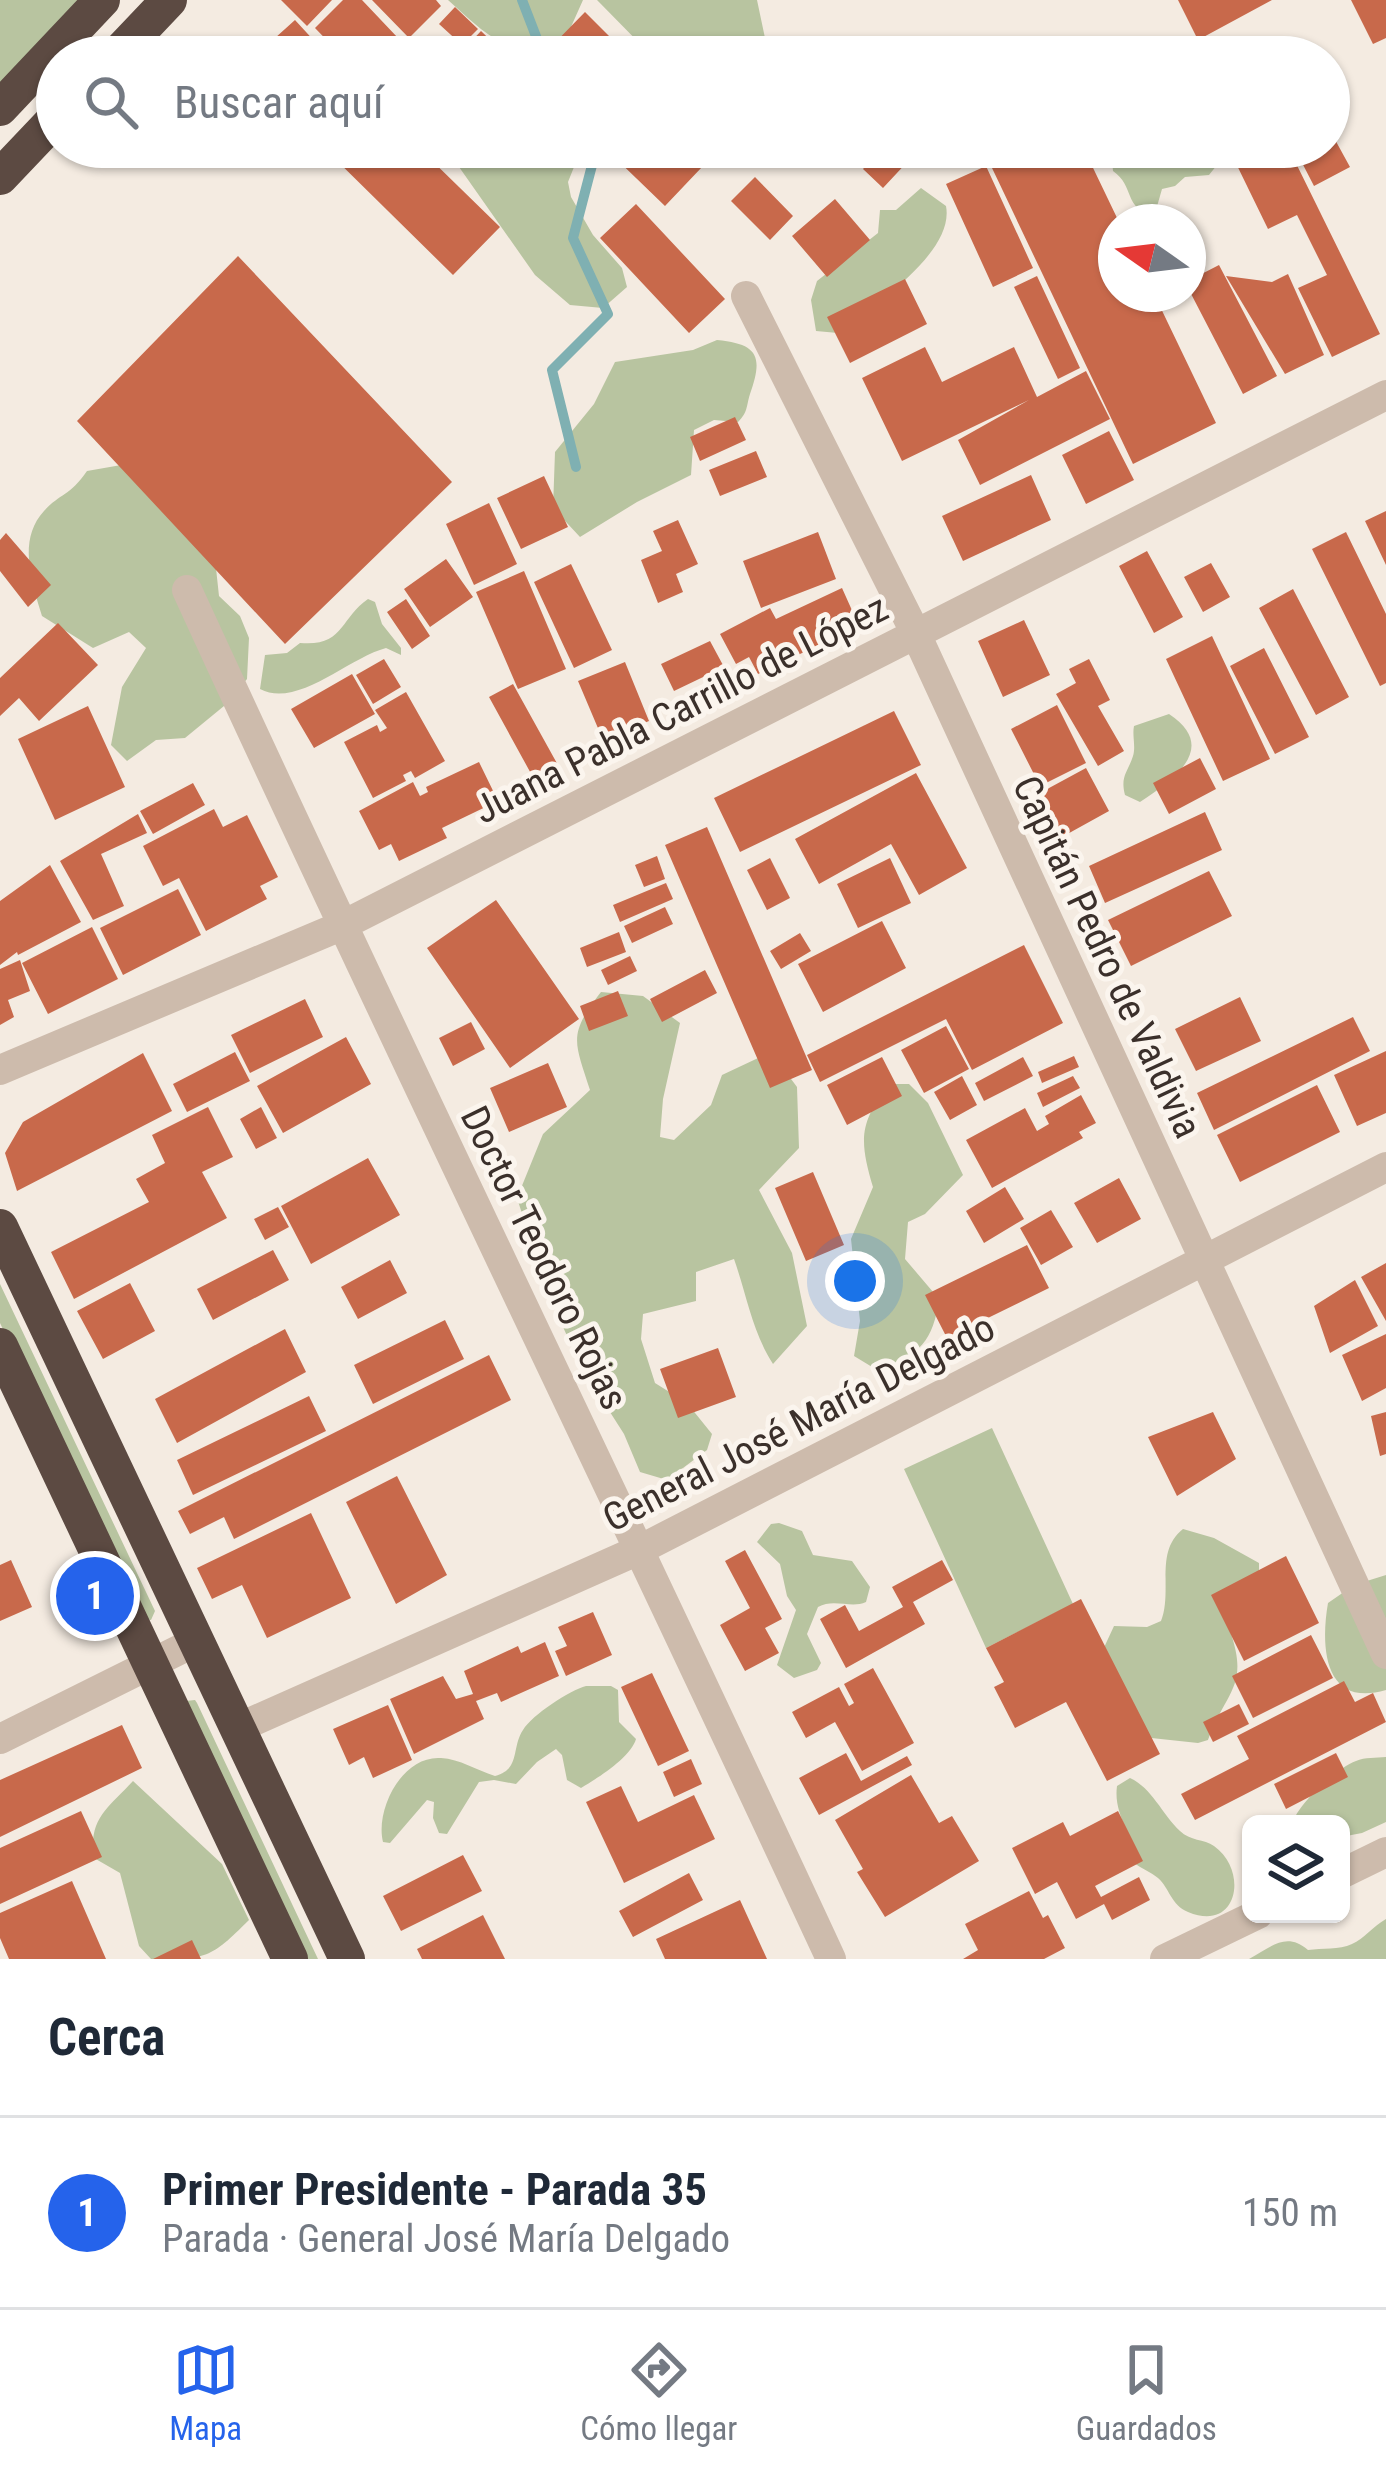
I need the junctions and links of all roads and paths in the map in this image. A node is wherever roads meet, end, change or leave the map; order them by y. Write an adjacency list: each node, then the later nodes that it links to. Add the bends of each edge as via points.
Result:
1 (102, 0): 5 (highway)
2 (134, 0): 6 (highway)
3 (154, 0): 7 (highway)
4 (169, 0): 8 (highway)
5 (68, 36)
6 (99, 36)
7 (120, 36)
8 (135, 36)
9 (36, 70): 11 (highway)
10 (36, 99): 13 (highway)
11 (0, 108)
12 (36, 123): 15 (highway)
13 (0, 134)
14 (36, 139): 16 (highway)
15 (0, 160)
16 (0, 177)
17 (746, 296): 20 (street, Capitán Pedro de Valdivia)
18 (1386, 395): 20 (street, Juana Pabla Carrillo de López)
19 (187, 590): 21 (street, Doctor Teodoro Rojas)
20 (916, 634): 21 (street, Juana Pabla Carrillo de López); 25 (street, Capitán Pedro de Valdivia)
21 (341, 926): 22 (street, Juana Pabla Carrillo de López); 27 (street, Doctor Teodoro Rojas)
22 (0, 1070)
23 (1386, 1167): 25 (street, General José María Delgado)
24 (0, 1227): 28 (highway)
25 (1204, 1260): 27 (street, General José María Delgado); 29 (street, Capitán Pedro de Valdivia)
26 (0, 1346): 30 (highway)
27 (641, 1549): 31 (street, General José María Delgado); 38 (street, Doctor Teodoro Rojas)
28 (195, 1642): 30 (street); 31 (highway)
29 (1386, 1654)
30 (150, 1666): 32 (street); 36 (highway)
31 (238, 1728): 37 (highway)
32 (0, 1739)
33 (1386, 1852): 34 (street)
34 (1350, 1870)
35 (1242, 1922): 39 (street)
36 (290, 1959)
37 (347, 1959)
38 (831, 1959)
39 (1165, 1959)

